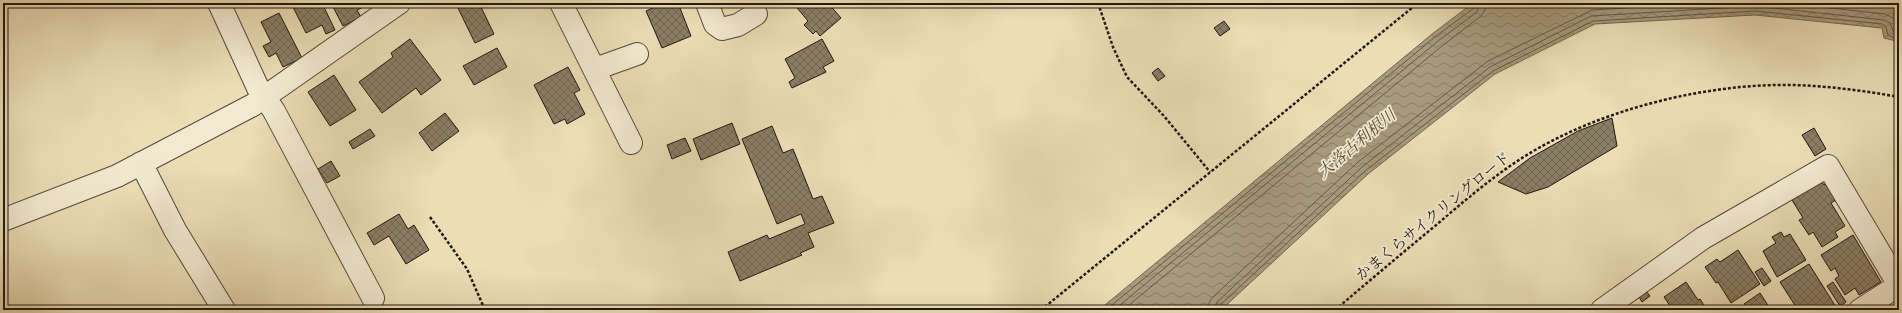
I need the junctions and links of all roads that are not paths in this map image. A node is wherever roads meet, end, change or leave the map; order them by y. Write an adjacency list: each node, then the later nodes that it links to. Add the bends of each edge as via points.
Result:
1 (220, 3): 8 (street, via 258,88)
2 (561, 3): 7 (street)
3 (707, 3): 5 (street, via 715,24 722,28 738,25)
4 (391, 5): 8 (street)
5 (756, 14)
6 (637, 54): 7 (street)
7 (595, 69): 9 (street)
8 (266, 98): 10 (street); 12 (street)
9 (631, 143)
10 (141, 164): 11 (street, via 117,176); 13 (street, via 175,230)
11 (3, 220)
12 (373, 298)
13 (224, 310)
14 (1602, 310): 15 (street, via 1703,238 1828,166 1899,285)
15 (1860, 310)

